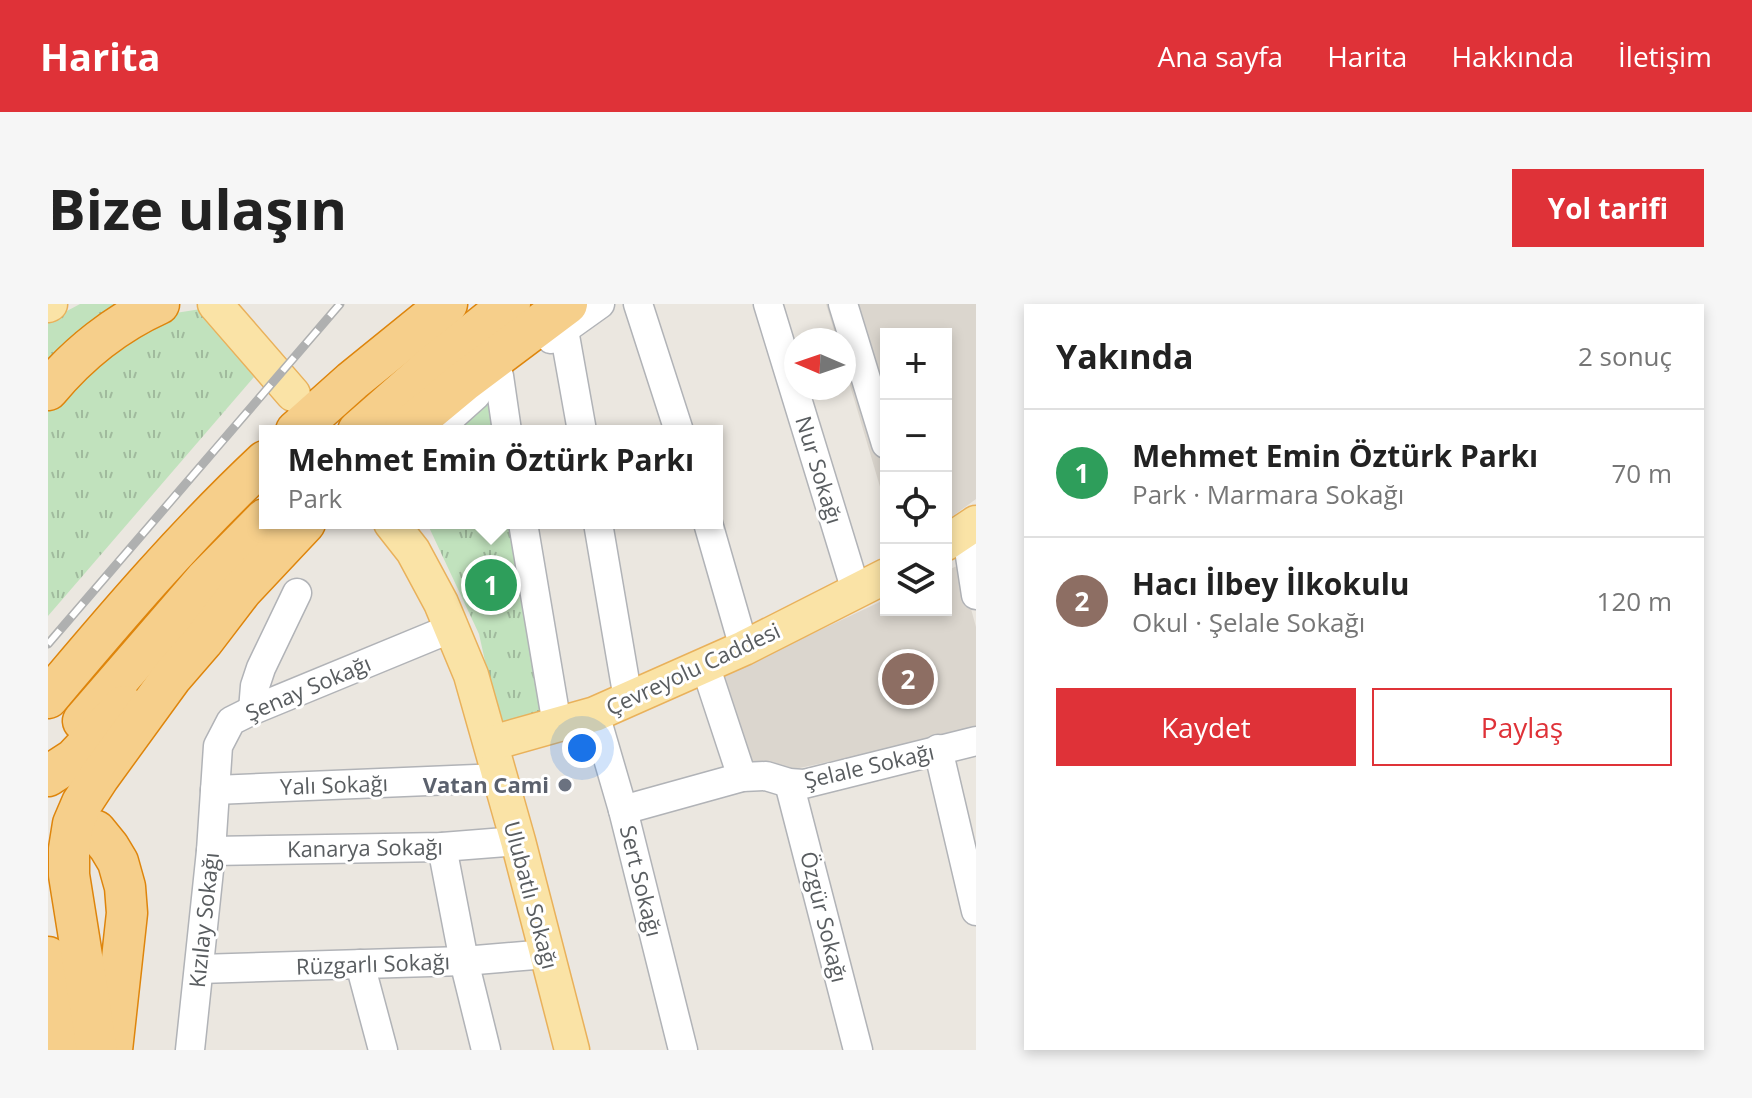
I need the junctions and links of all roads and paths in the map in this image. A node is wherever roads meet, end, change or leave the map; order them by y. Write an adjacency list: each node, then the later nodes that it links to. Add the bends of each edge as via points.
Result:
1 (159, 304): 11 (highway, via 103,338)
2 (215, 304): 12 (main road)
3 (447, 304): 12 (highway, via 352,381)
4 (510, 304): 14 (highway)
5 (600, 304): 9 (street)
6 (638, 304): 19 (street)
7 (768, 304): 29 (street, Nur Sokağı)
8 (843, 304): 13 (street)
9 (566, 317): 10 (street); 15 (highway, via 473,374); 18 (street)
10 (499, 376): 16 (street); 17 (street)
11 (48, 390)
12 (294, 412)
13 (880, 424)
14 (365, 425)
15 (411, 425)
16 (445, 425)
17 (506, 425)
18 (581, 425)
19 (677, 425)
20 (259, 467): 35 (highway, via 152,577)
21 (259, 525): 43 (highway, via 158,632)
22 (297, 529): 44 (highway, via 245,575 74,759)
23 (298, 529): 63 (highway, via 171,678 99,777 73,824 69,875)
24 (524, 529): 39 (street)
25 (599, 529): 36 (street)
26 (710, 529): 33 (street)
27 (963, 532): 31 (street)
28 (412, 537): 32 (main road, Ulubatlı Sokağı)
29 (871, 583): 33 (main road, Çevreyolu Caddesi)
30 (297, 593): 37 (street, via 261,668)
31 (976, 595)
32 (452, 628): 37 (street, Şenay Sokağı); 41 (main road, Ulubatlı Sokağı)
33 (744, 648): 34 (main road, Çevreyolu Caddesi)
34 (705, 665): 36 (main road, Çevreyolu Caddesi); 45 (street)
35 (48, 698)
36 (628, 699): 38 (main road, Çevreyolu Caddesi)
37 (253, 710): 48 (street, Şenay Sokağı, via 231,721 218,746)
38 (595, 714): 39 (main road, Çevreyolu Caddesi); 49 (street, Sert Sokağı)
39 (557, 725): 41 (main road, Çevreyolu Caddesi)
40 (976, 741): 42 (street, Şelale Sokağı)
41 (492, 743): 46 (main road, Ulubatlı Sokağı)
42 (938, 749): 47 (street, Şelale Sokağı, via 804,784); 55 (street)
43 (48, 765)
44 (48, 776)
45 (742, 777): 47 (street, Şelale Sokağı, via 766,776); 49 (street, Şelale Sokağı)
46 (500, 778): 48 (street, Yalı Sokağı); 51 (main road, Ulubatlı Sokağı)
47 (789, 783): 70 (street, Özgür Sokağı)
48 (215, 790): 53 (street, Kızılay Sokağı)
49 (623, 810): 69 (street, Sert Sokağı)
50 (96, 831): 64 (highway, via 118,862 127,913)
51 (518, 841): 52 (street, Kanarya Sokağı); 56 (main road, Ulubatlı Sokağı)
52 (442, 847): 53 (street, Kanarya Sokağı); 58 (street)
53 (211, 851): 60 (street, Kızılay Sokağı)
54 (48, 881): 62 (highway)
55 (974, 896)
56 (547, 954): 58 (street, Rüzgarlı Sokağı); 68 (main road, Ulubatlı Sokağı)
57 (48, 957): 61 (highway)
58 (464, 961): 59 (street, Rüzgarlı Sokağı); 67 (street)
59 (360, 964): 60 (street, Rüzgarlı Sokağı); 66 (street)
60 (199, 969): 65 (street, Kızılay Sokağı)
61 (59, 1050)
62 (76, 1050)
63 (97, 1050)
64 (112, 1050)
65 (190, 1050)
66 (383, 1050)
67 (486, 1050)
68 (572, 1050)
69 (683, 1050)
70 (858, 1050)

